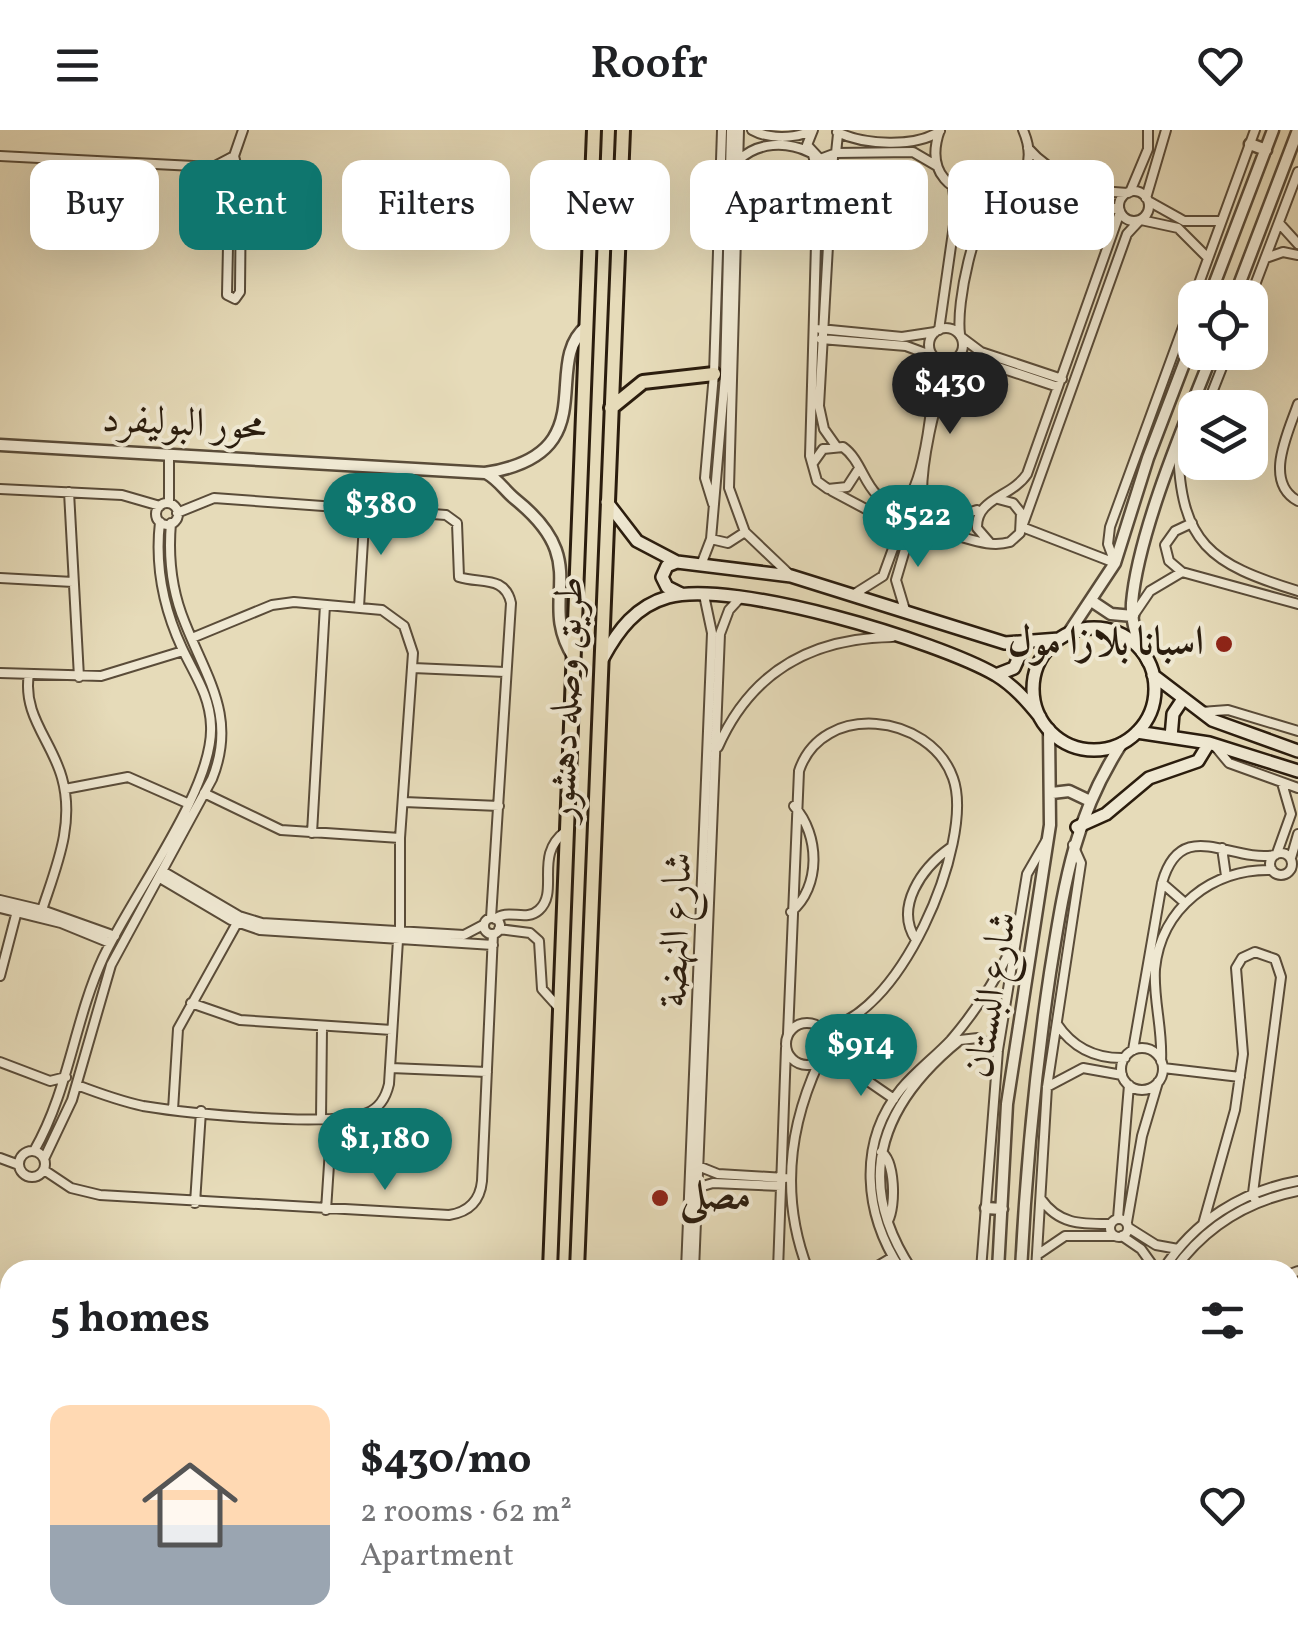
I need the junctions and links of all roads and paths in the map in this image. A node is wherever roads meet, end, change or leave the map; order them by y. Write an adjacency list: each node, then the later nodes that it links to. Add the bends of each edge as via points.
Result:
1 (243, 130): 24 (street)
2 (582, 130): 25 (main road)
3 (594, 130): 25 (main road, طريق وصله دهشور)
4 (623, 130): 70 (main road, طريق وصله دهشور)
5 (722, 130): 65 (street)
6 (731, 130): 28 (street)
7 (740, 130): 29 (street)
8 (752, 130): 9 (street, via 794,136)
9 (812, 130): 21 (street)
10 (940, 130): 17 (street, via 916,142); 32 (street)
11 (1024, 130): 19 (street)
12 (1148, 130): 35 (street, via 1148,149)
13 (1166, 130): 36 (street)
14 (1255, 130): 18 (street)
15 (1273, 130): 20 (street)
16 (1298, 130): 43 (street)
17 (836, 131): 22 (street)
18 (1250, 144): 20 (street); 41 (street)
19 (1028, 148): 30 (street); 35 (street, via 1056,172)
20 (1266, 150): 40 (street)
21 (812, 154): 22 (street); 29 (street, via 770,146); 59 (street, via 818,174)
22 (835, 155): 32 (street, via 913,152); 59 (street)
23 (0, 156): 31 (street)
24 (234, 156): 26 (street); 27 (street)
25 (594, 156): 56 (main road, طريق وصله دهشور)
26 (228, 160)
27 (235, 160)
28 (732, 160)
29 (739, 160)
30 (1027, 160)
31 (179, 163)
32 (940, 169): 34 (street)
33 (1298, 172): 42 (street)
34 (948, 180)
35 (1128, 192): 36 (street); 38 (street)
36 (1147, 199): 39 (street, via 1148,212); 41 (street, via 1184,222)
37 (1114, 207): 38 (street)
38 (1120, 211): 39 (street); 67 (street)
39 (1140, 220): 51 (street, via 1178,228); 68 (street, via 1127,234)
40 (1239, 220): 43 (street); 53 (street)
41 (1220, 222): 51 (street)
42 (1279, 223): 44 (street); 52 (street)
43 (1261, 229): 54 (street)
44 (1298, 244)
45 (228, 250): 46 (street, via 228,295 235,299)
46 (240, 250)
47 (732, 250): 58 (street)
48 (950, 250): 57 (street)
49 (974, 250): 60 (street)
50 (1298, 255): 52 (street)
51 (1206, 256): 64 (street)
52 (1266, 258): 55 (street)
53 (1216, 280)
54 (1241, 280)
55 (1257, 280)
56 (587, 326): 79 (street, محور البوليفرد, via 572,346 568,401 554,434 531,460); 126 (main road, طريق وصله دهشور)
57 (936, 331): 59 (street); 60 (street); 61 (street, via 929,344)
58 (730, 332): 88 (street); 99 (street, via 728,472)
59 (817, 334): 61 (street, via 906,346); 73 (street, via 820,418); 77 (street, via 808,424)
60 (960, 335): 62 (street, via 962,351); 67 (street, via 980,352)
61 (934, 357): 62 (street); 89 (street, via 920,461 913,493)
62 (955, 360): 67 (street); 92 (street, via 939,395)
63 (1181, 370): 66 (street)
64 (1163, 373): 66 (street); 104 (street, via 1110,527)
65 (714, 374): 70 (main road, via 643,382); 88 (street, via 705,478)
66 (1178, 379): 104 (street)
67 (1059, 383): 68 (street); 84 (street, via 1027,474)
68 (1069, 387): 97 (street)
69 (1298, 404): 76 (street)
70 (611, 408): 86 (main road, طريق وصله دهشور)
71 (1178, 442): 120 (street, via 1145,546)
72 (0, 445): 75 (street, محور البوليفرد)
73 (836, 446): 77 (street, via 818,454); 78 (street, via 850,451)
74 (1295, 449): 76 (street)
75 (169, 454): 79 (street, محور البوليفرد); 87 (street)
76 (1283, 454): 85 (street, via 1280,483)
77 (813, 467): 82 (street)
78 (858, 470): 82 (street, via 848,487); 89 (street, via 878,496)
79 (485, 473): 126 (street, via 538,516 552,537 561,568 562,631)
80 (1181, 480): 95 (street)
81 (0, 488): 83 (street)
82 (828, 489): 98 (street)
83 (69, 492): 87 (street); 109 (street)
84 (994, 500): 91 (street); 97 (street, via 1018,508)
85 (1298, 501)
86 (608, 502): 103 (main road, via 638,541); 127 (main road, طريق وصله دهشور)
87 (164, 504): 93 (street); 94 (street, via 156,514)
88 (713, 504): 101 (street)
89 (903, 505): 92 (street); 98 (street, via 895,513)
90 (365, 507): 93 (street, via 214,498); 118 (street); 130 (street, via 454,520 459,577 497,582 510,597)
91 (981, 508): 92 (street, via 948,519); 102 (street, via 977,528)
92 (923, 510): 100 (street, via 925,526)
93 (177, 513): 96 (street)
94 (160, 522): 96 (street); 125 (street, via 160,574)
95 (1192, 522): 106 (street, via 1165,544 1169,561); 110 (street, via 1237,572)
96 (171, 524): 123 (street, via 172,571)
97 (1022, 526): 102 (street, via 1010,542); 104 (street)
98 (896, 528): 100 (street); 111 (street, via 883,576)
99 (745, 532): 101 (street, via 728,543); 107 (street)
100 (914, 535): 102 (street, via 935,530); 119 (street, via 896,580)
101 (711, 539): 105 (street)
102 (990, 543)
103 (677, 562): 105 (main road); 112 (main road, via 662,577)
104 (1115, 563): 115 (street)
105 (701, 564): 107 (main road)
106 (1182, 572): 116 (street); 120 (street, via 1150,591)
107 (792, 576): 111 (main road)
108 (0, 578): 109 (street)
109 (73, 582): 135 (street)
110 (1298, 591)
111 (856, 593): 119 (main road)
112 (681, 594): 113 (main road); 127 (main road, via 638,612)
113 (704, 595): 114 (main road); 153 (street, شارع النهضة, via 712,634)
114 (740, 598): 122 (main road); 146 (street, شارع النهضة, via 720,634)
115 (1093, 602): 120 (street, via 1111,614); 121 (street)
116 (1298, 604)
117 (325, 605): 118 (street); 123 (street, via 272,605); 161 (street)
118 (359, 607): 129 (street, via 382,610 404,626)
119 (904, 610): 124 (main road)
120 (1133, 616): 128 (street)
121 (1063, 636): 124 (main road); 128 (main road, via 1090,628 1114,631); 138 (main road, via 1034,674)
122 (895, 637): 133 (main road); 146 (street, via 836,643 784,663 745,699)
123 (192, 638): 151 (street, via 223,722)
124 (1017, 645): 133 (main road, via 1014,668)
125 (184, 652): 135 (street, via 116,674); 156 (street, via 204,689 211,733 205,767)
126 (574, 659): 160 (main road, طريق وصله دهشور)
127 (601, 662): 254 (main road, طريق وصله دهشور)
128 (1148, 662): 134 (main road)
129 (413, 668): 130 (street); 155 (street)
130 (505, 672): 157 (street)
131 (0, 673): 132 (street)
132 (28, 674): 135 (street); 150 (street, via 30,709)
133 (996, 675): 138 (main road)
134 (1153, 675): 136 (main road); 141 (main road, via 1153,704)
135 (79, 677)
136 (1183, 700): 137 (main road); 142 (main road, via 1172,714)
137 (1200, 712): 140 (street, via 1228,710); 145 (main road)
138 (1040, 717): 139 (main road)
139 (1049, 729): 143 (main road, via 1083,748); 152 (street, شارع البستان)
140 (1298, 731)
141 (1137, 732): 142 (main road); 143 (main road)
142 (1172, 736): 144 (main road)
143 (1122, 742): 154 (street, شارع البستان)
144 (1211, 744): 147 (main road); 148 (street, via 1229,763); 159 (main road, via 1198,761 1150,778 1106,814)
145 (1298, 751)
146 (716, 752): 153 (street, شارع النهضة)
147 (1298, 772)
148 (1282, 782): 149 (street); 168 (street, via 1291,814)
149 (1298, 788)
150 (65, 789): 156 (street, via 128,777); 178 (street, via 65,834)
151 (204, 793): 161 (street, via 275,829); 172 (street)
152 (1052, 794): 154 (street, via 1069,791); 164 (street, شارع البستان)
153 (709, 801): 236 (street, شارع النهضة); 240 (street, شارع النهضة)
154 (1090, 801): 159 (street, شارع البستان)
155 (404, 802): 157 (street); 163 (street)
156 (187, 803): 187 (street)
157 (500, 806): 182 (street)
158 (794, 806): 166 (street, via 802,763 816,741 847,724 883,725 925,744 949,768 958,808); 180 (street); 180 (street, via 809,828 813,856 806,895)
159 (1078, 827): 165 (street, شارع البستان)
160 (566, 832): 181 (street, via 549,851 544,904); 195 (main road, طريق وصله دهشور)
161 (312, 833): 163 (street)
162 (1298, 834): 169 (street)
163 (400, 838): 186 (street)
164 (1048, 838): 190 (street, via 1026,874); 218 (street, شارع البستان)
165 (1072, 845): 198 (street, via 1081,863); 221 (street, شارع البستان)
166 (950, 848): 189 (street); 189 (street, via 928,866 911,896 908,920)
167 (1222, 848): 168 (street, via 1248,856); 173 (street); 175 (street, via 1187,848 1168,866)
168 (1276, 854): 169 (street); 170 (street)
169 (1293, 862): 171 (street)
170 (1272, 870): 171 (street); 173 (street)
171 (1285, 874): 174 (street)
172 (162, 875): 183 (street); 186 (street, via 262,924); 188 (street)
173 (1226, 876): 176 (street)
174 (1298, 880)
175 (1162, 884): 176 (street); 206 (street)
176 (1185, 903): 210 (street, via 1157,957)
177 (0, 904): 178 (street); 179 (street)
178 (42, 910): 187 (street)
179 (17, 911): 187 (street); 192 (street)
180 (791, 912): 194 (street)
181 (524, 916): 182 (street, via 503,913); 185 (street)
182 (490, 920): 184 (street); 184 (street, via 486,932); 186 (street, via 464,934)
183 (237, 923): 186 (street, via 272,932); 193 (street)
184 (496, 932): 185 (street); 191 (street)
185 (523, 932): 195 (street, via 542,946 542,989)
186 (399, 936): 191 (street); 201 (street)
187 (112, 939): 188 (street); 214 (street)
188 (124, 940): 220 (street, via 100,996)
189 (916, 940): 197 (street, via 886,987)
190 (1015, 940): 205 (street); 224 (street, via 962,1026)
191 (493, 946): 213 (street)
192 (0, 976)
193 (191, 1003): 200 (street, via 230,1018); 226 (street, via 176,1039)
194 (788, 1005): 196 (street); 202 (street)
195 (560, 1009): 253 (main road, طريق وصله دهشور)
196 (804, 1022): 199 (street); 202 (street)
197 (850, 1022): 199 (street); 203 (street)
198 (1057, 1024): 207 (street, via 1080,1048); 223 (street)
199 (821, 1027): 203 (street)
200 (322, 1028): 201 (street); 228 (street)
201 (392, 1030): 211 (street)
202 (788, 1034): 204 (street)
203 (829, 1045): 208 (street); 212 (street)
204 (786, 1048): 208 (street, via 796,1062); 239 (street)
205 (998, 1050): 231 (street, via 978,1038 956,1043 903,1099); 245 (street)
206 (1133, 1050): 207 (street); 210 (street, via 1149,1050)
207 (1125, 1058): 215 (street)
208 (820, 1061): 212 (street); 239 (street)
209 (0, 1062): 217 (street)
210 (1162, 1064): 216 (street); 219 (street)
211 (392, 1068): 213 (street); 228 (street, via 378,1106 363,1115)
212 (849, 1068): 224 (street)
213 (487, 1072): 247 (street, via 481,1192 469,1209 449,1215)
214 (68, 1075): 217 (street); 225 (street)
215 (1122, 1075): 222 (street); 223 (street, via 1083,1068)
216 (1240, 1076): 242 (street, via 1244,1040 1236,968 1248,954 1262,952 1274,959 1281,977); 248 (street)
217 (50, 1081): 225 (street)
218 (1010, 1081): 221 (street); 246 (street, شارع البستان)
219 (1158, 1082): 222 (street, via 1146,1089); 249 (street)
220 (76, 1085): 226 (street); 234 (street)
221 (1034, 1085): 229 (street, شارع البستان)
222 (1129, 1085): 249 (street)
223 (1047, 1087): 230 (street)
224 (894, 1099): 231 (street)
225 (60, 1100): 232 (street)
226 (173, 1110): 227 (street)
227 (201, 1112): 228 (street); 244 (street)
228 (326, 1119): 247 (street)
229 (1028, 1131): 230 (street); 264 (street, شارع البستان)
230 (1043, 1132): 243 (street)
231 (877, 1150): 251 (street); 251 (street, via 873,1207)
232 (34, 1151): 234 (street); 235 (street)
233 (0, 1158): 235 (street)
234 (44, 1159): 237 (street)
235 (19, 1165): 237 (street, via 28,1176)
236 (698, 1166): 239 (street); 240 (street, شارع النهضة)
237 (44, 1170): 244 (street, via 85,1193)
238 (1298, 1181): 242 (street)
239 (785, 1182): 240 (street); 257 (street); 258 (street)
240 (694, 1188): 255 (street, شارع النهضة); 256 (street, شارع النهضة)
241 (1298, 1191): 242 (street)
242 (1255, 1198): 248 (street); 268 (street)
243 (1041, 1199): 249 (street, via 1072,1223); 252 (street)
244 (194, 1203): 247 (street)
245 (986, 1208): 246 (street); 262 (street)
246 (1002, 1209): 263 (street, شارع البستان)
247 (326, 1210)
248 (1202, 1224): 250 (street)
249 (1120, 1227): 250 (street); 252 (street, via 1064,1236); 266 (street)
250 (1178, 1249): 267 (street)
251 (896, 1254): 259 (street); 260 (street); 261 (street)
252 (1037, 1257): 265 (street)
253 (550, 1260)
254 (578, 1260)
255 (687, 1260)
256 (694, 1260)
257 (779, 1260)
258 (805, 1260)
259 (887, 1260)
260 (898, 1260)
261 (902, 1260)
262 (982, 1260)
263 (999, 1260)
264 (1022, 1260)
265 (1037, 1260)
266 (1150, 1260)
267 (1168, 1260)
268 (1184, 1260)

